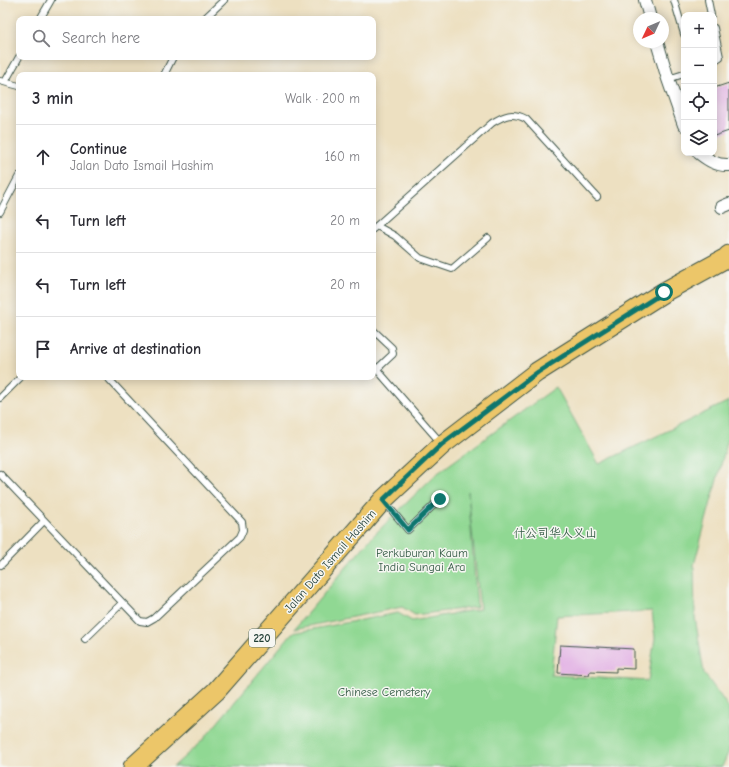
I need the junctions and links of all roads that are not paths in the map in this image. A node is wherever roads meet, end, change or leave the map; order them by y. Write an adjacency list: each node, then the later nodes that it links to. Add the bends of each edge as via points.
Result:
1 (51, 0): 8 (lane)
2 (224, 0): 9 (lane)
3 (645, 0): 6 (street)
4 (674, 0): 10 (lane)
5 (708, 0): 7 (lane)
6 (648, 12)
7 (710, 12)
8 (42, 16)
9 (207, 16)
10 (681, 24)
11 (717, 42): 13 (lane, via 720,57)
12 (659, 48): 18 (street)
13 (717, 59)
14 (17, 60): 19 (lane)
15 (172, 60): 16 (lane)
16 (166, 72)
17 (681, 75): 18 (lane)
18 (668, 79): 21 (street)
19 (2, 82): 20 (lane)
20 (16, 85)
21 (682, 120)
22 (703, 156): 23 (street, via 722,166)
23 (729, 165)
24 (16, 182): 26 (lane)
25 (597, 197): 27 (lane, via 526,119 517,114 502,116)
26 (0, 212)
27 (376, 227)
28 (376, 228): 29 (lane, via 395,236 420,258 452,269)
29 (488, 238)
30 (728, 257): 37 (main road, Jalan Dato Ismail Hashim / 220, via 664,292 550,364)
31 (376, 333): 32 (lane, via 392,348 392,354)
32 (376, 366)
33 (376, 368): 37 (lane)
34 (18, 380): 36 (lane)
35 (110, 380): 43 (lane, via 242,522 243,530 240,537 154,618 140,622)
36 (0, 398)
37 (442, 444): 40 (main road, Jalan Dato Ismail Hashim / 220)
38 (0, 474): 41 (lane)
39 (440, 499): 40 (lane, via 408,530)
40 (383, 500): 45 (main road, Jalan Dato Ismail Hashim / 220, via 216,691)
41 (44, 522): 42 (lane); 43 (lane)
42 (1, 565)
43 (122, 604): 44 (lane)
44 (85, 639)
45 (133, 767)

